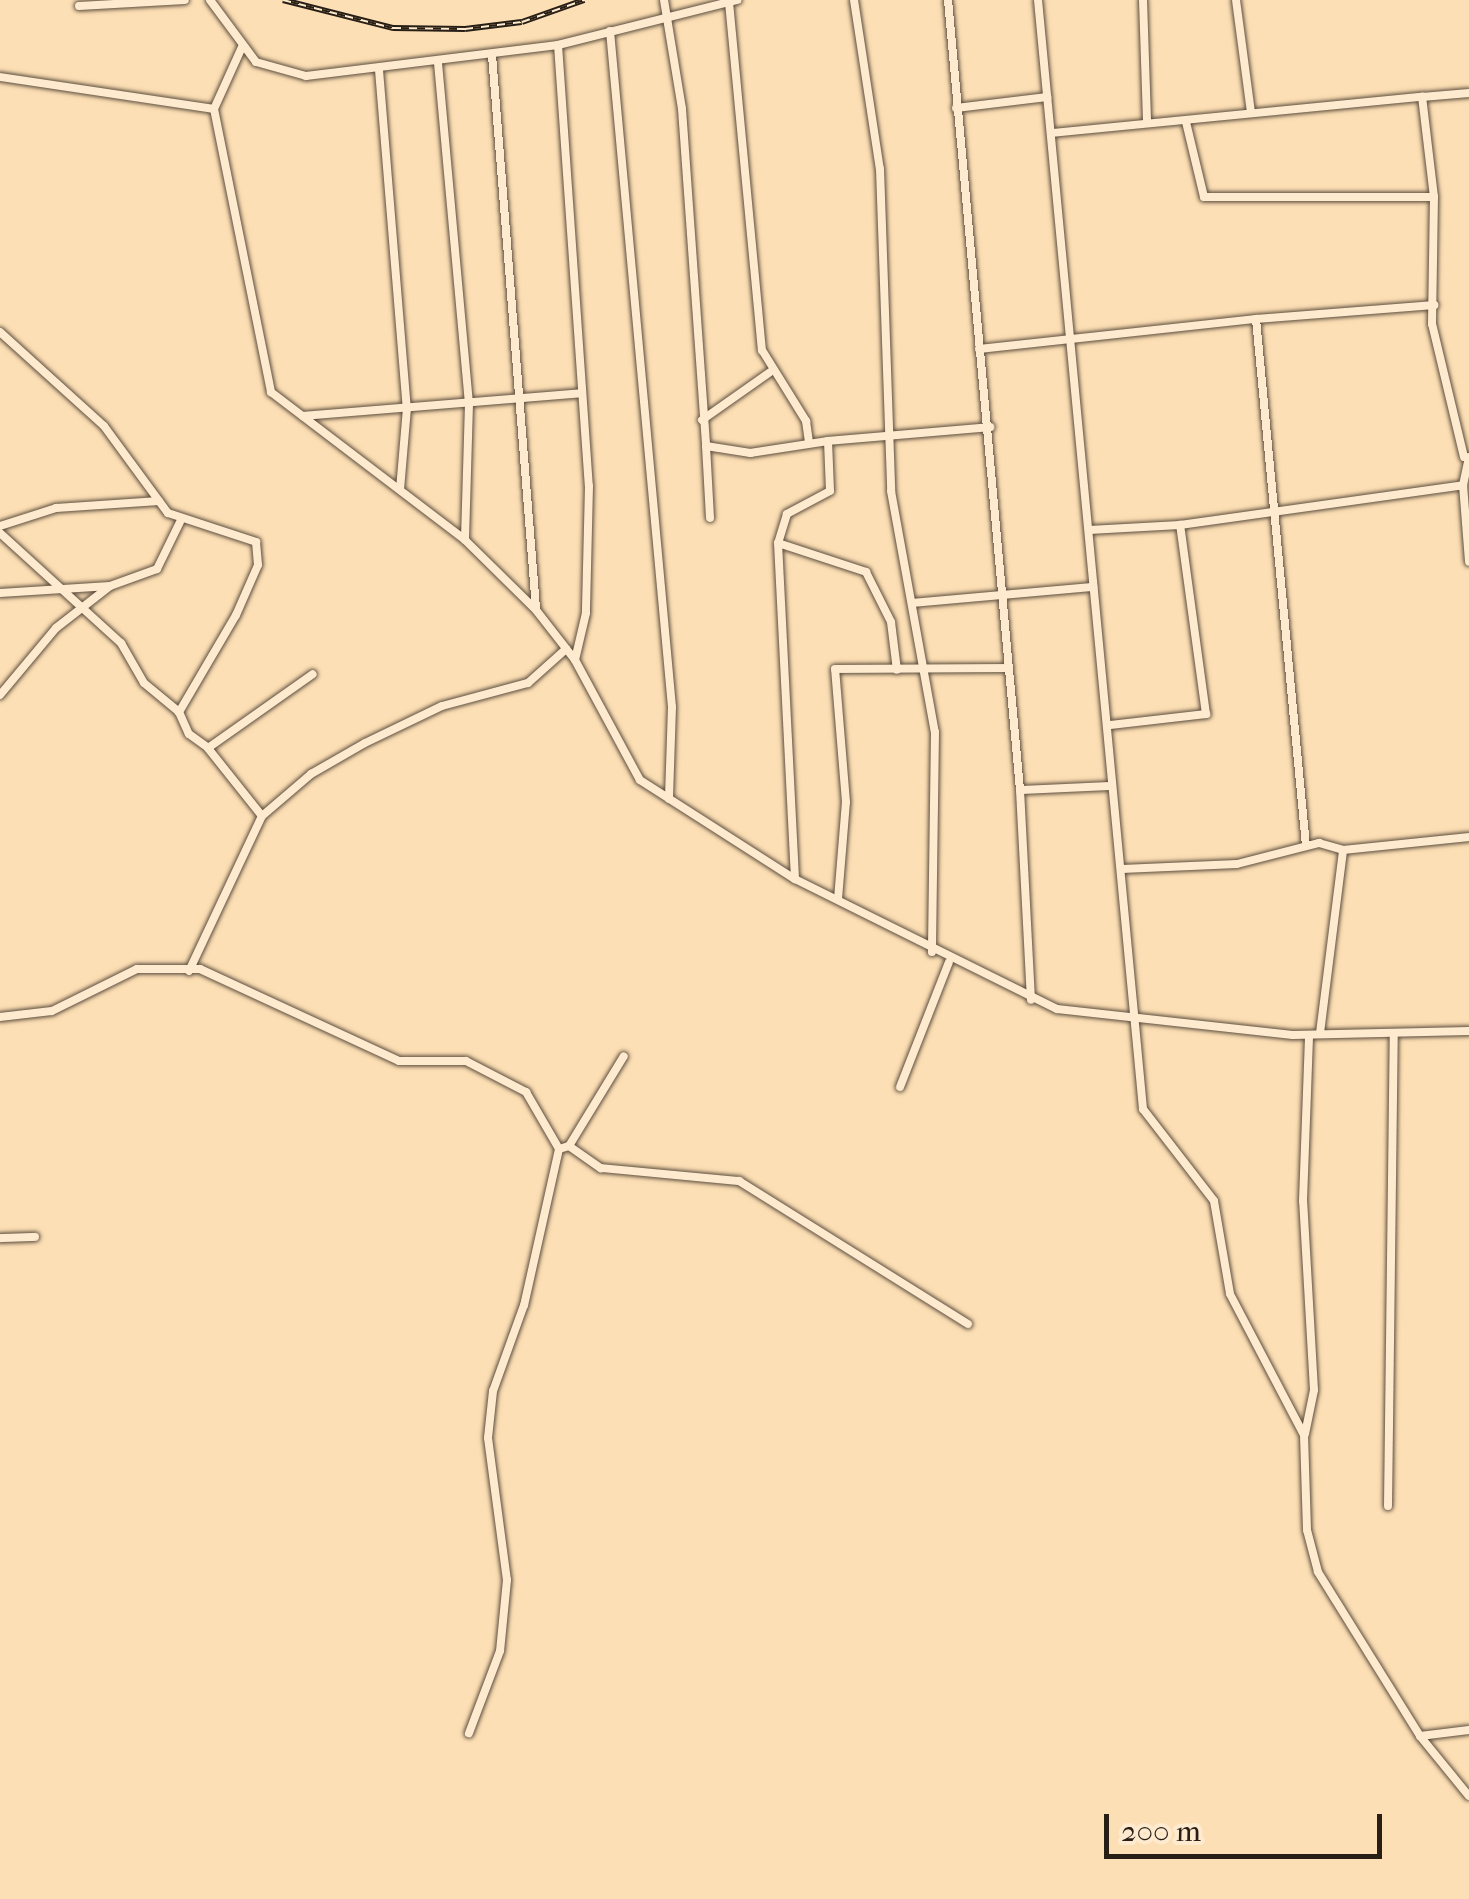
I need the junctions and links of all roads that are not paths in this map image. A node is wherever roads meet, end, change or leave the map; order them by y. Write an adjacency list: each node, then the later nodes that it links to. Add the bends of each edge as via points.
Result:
1 (185, 0): 10 (street)
2 (210, 0): 14 (street)
3 (664, 0): 11 (street)
4 (854, 0): 42 (street, via 880,169)
5 (948, 0): 22 (street)
6 (1038, 0): 21 (street)
7 (1142, 0): 26 (street)
8 (1236, 0): 24 (street)
9 (733, 1): 11 (street); 34 (street, via 758,322)
10 (79, 6)
11 (671, 17): 12 (street); 40 (street)
12 (610, 31): 13 (street); 79 (street, via 672,706)
13 (558, 45): 15 (street); 35 (street)
14 (242, 47): 17 (street, via 272,71); 23 (street)
15 (492, 55): 16 (street); 36 (street)
16 (438, 63): 17 (street); 37 (street)
17 (379, 70): 38 (street)
18 (0, 77): 23 (street)
19 (1469, 93): 20 (street)
20 (1422, 97): 24 (street); 28 (street)
21 (1047, 98): 22 (street); 27 (street)
22 (956, 108): 33 (street)
23 (214, 109): 39 (street, via 262,372 272,392)
24 (1251, 112): 25 (street)
25 (1186, 122): 26 (street); 28 (street, via 1204,197)
26 (1147, 123): 27 (street)
27 (1052, 133): 32 (street)
28 (1434, 197): 29 (street)
29 (1434, 305): 30 (street); 46 (street, via 1436,343)
30 (1256, 319): 32 (street); 50 (street)
31 (0, 332): 49 (street, via 104,426)
32 (1070, 334): 33 (street); 55 (street)
33 (980, 349): 41 (street)
34 (770, 372): 40 (street); 44 (street, via 802,412)
35 (580, 393): 36 (street); 68 (street, via 589,565)
36 (522, 396): 37 (street); 66 (street)
37 (468, 404): 38 (street); 56 (street)
38 (407, 408): 39 (street); 48 (street)
39 (302, 416): 48 (street)
40 (702, 420): 45 (street)
41 (990, 427): 42 (street); 63 (street)
42 (890, 437): 43 (street); 64 (street, via 891,492)
43 (828, 441): 44 (street); 57 (street, via 830,492 787,514)
44 (809, 442): 45 (street, via 750,453)
45 (706, 446): 51 (street)
46 (1467, 457): 47 (street)
47 (1463, 486): 50 (street); 58 (street)
48 (400, 489): 56 (street)
49 (159, 501): 52 (street); 54 (street, via 56,508)
50 (1274, 512): 53 (street); 82 (street)
51 (710, 518)
52 (180, 522): 59 (street, via 162,566); 74 (street, via 248,536 259,550 236,615)
53 (1180, 526): 55 (street); 75 (street, via 1206,714)
54 (0, 530): 60 (street)
55 (1089, 530): 61 (street)
56 (465, 540): 66 (street)
57 (778, 543): 71 (street, via 866,572 891,622); 85 (street)
58 (1469, 562)
59 (110, 586): 60 (street); 65 (street)
60 (62, 587): 62 (street); 65 (street)
61 (1093, 587): 63 (street); 75 (street)
62 (0, 592)
63 (1003, 595): 64 (street); 69 (street)
64 (913, 603): 70 (street)
65 (82, 606): 73 (street); 74 (street, via 121,643 159,699)
66 (536, 610): 67 (street)
67 (566, 648): 68 (street); 80 (street, via 528,683 442,706 365,743 311,774)
68 (575, 660): 79 (street, via 629,767)
69 (1007, 668): 70 (street); 78 (street)
70 (928, 669): 71 (street); 87 (street, via 938,788)
71 (897, 670): 86 (street, via 835,669 846,802)
72 (313, 674): 76 (street)
73 (0, 695)
74 (179, 712): 76 (street)
75 (1110, 725): 77 (street)
76 (208, 748): 80 (street)
77 (1111, 786): 78 (street); 84 (street)
78 (1020, 790): 90 (street)
79 (669, 799): 85 (street)
80 (262, 816): 89 (street)
81 (1469, 838): 83 (street)
82 (1306, 846): 83 (street); 84 (street, via 1238,864)
83 (1343, 850): 94 (street)
84 (1122, 869): 91 (street)
85 (795, 879): 86 (street)
86 (838, 898): 87 (street)
87 (932, 952): 88 (street)
88 (949, 962): 90 (street); 97 (street)
89 (189, 971): 92 (street, via 138,969 52,1011); 99 (street, via 218,977 399,1061 466,1061 501,1074 526,1092)
90 (1031, 1000): 91 (street)
91 (1134, 1016): 94 (street); 103 (street, via 1143,1109 1214,1202 1230,1294)
92 (0, 1017)
93 (1469, 1031): 95 (street)
94 (1314, 1034): 95 (street); 103 (street, via 1304,1201 1314,1390)
95 (1394, 1036): 104 (street)
96 (624, 1056): 98 (street)
97 (900, 1087)
98 (569, 1146): 99 (street); 102 (street, via 601,1168 740,1181)
99 (559, 1149): 106 (street, via 524,1305 494,1391 488,1438 507,1580 500,1651)
100 (36, 1237): 101 (street)
101 (0, 1238)
102 (968, 1324)
103 (1304, 1434): 107 (street, via 1307,1530 1318,1572)
104 (1388, 1506)
105 (1469, 1730): 107 (street)
106 (469, 1733)
107 (1420, 1736): 108 (street)
108 (1469, 1796)

